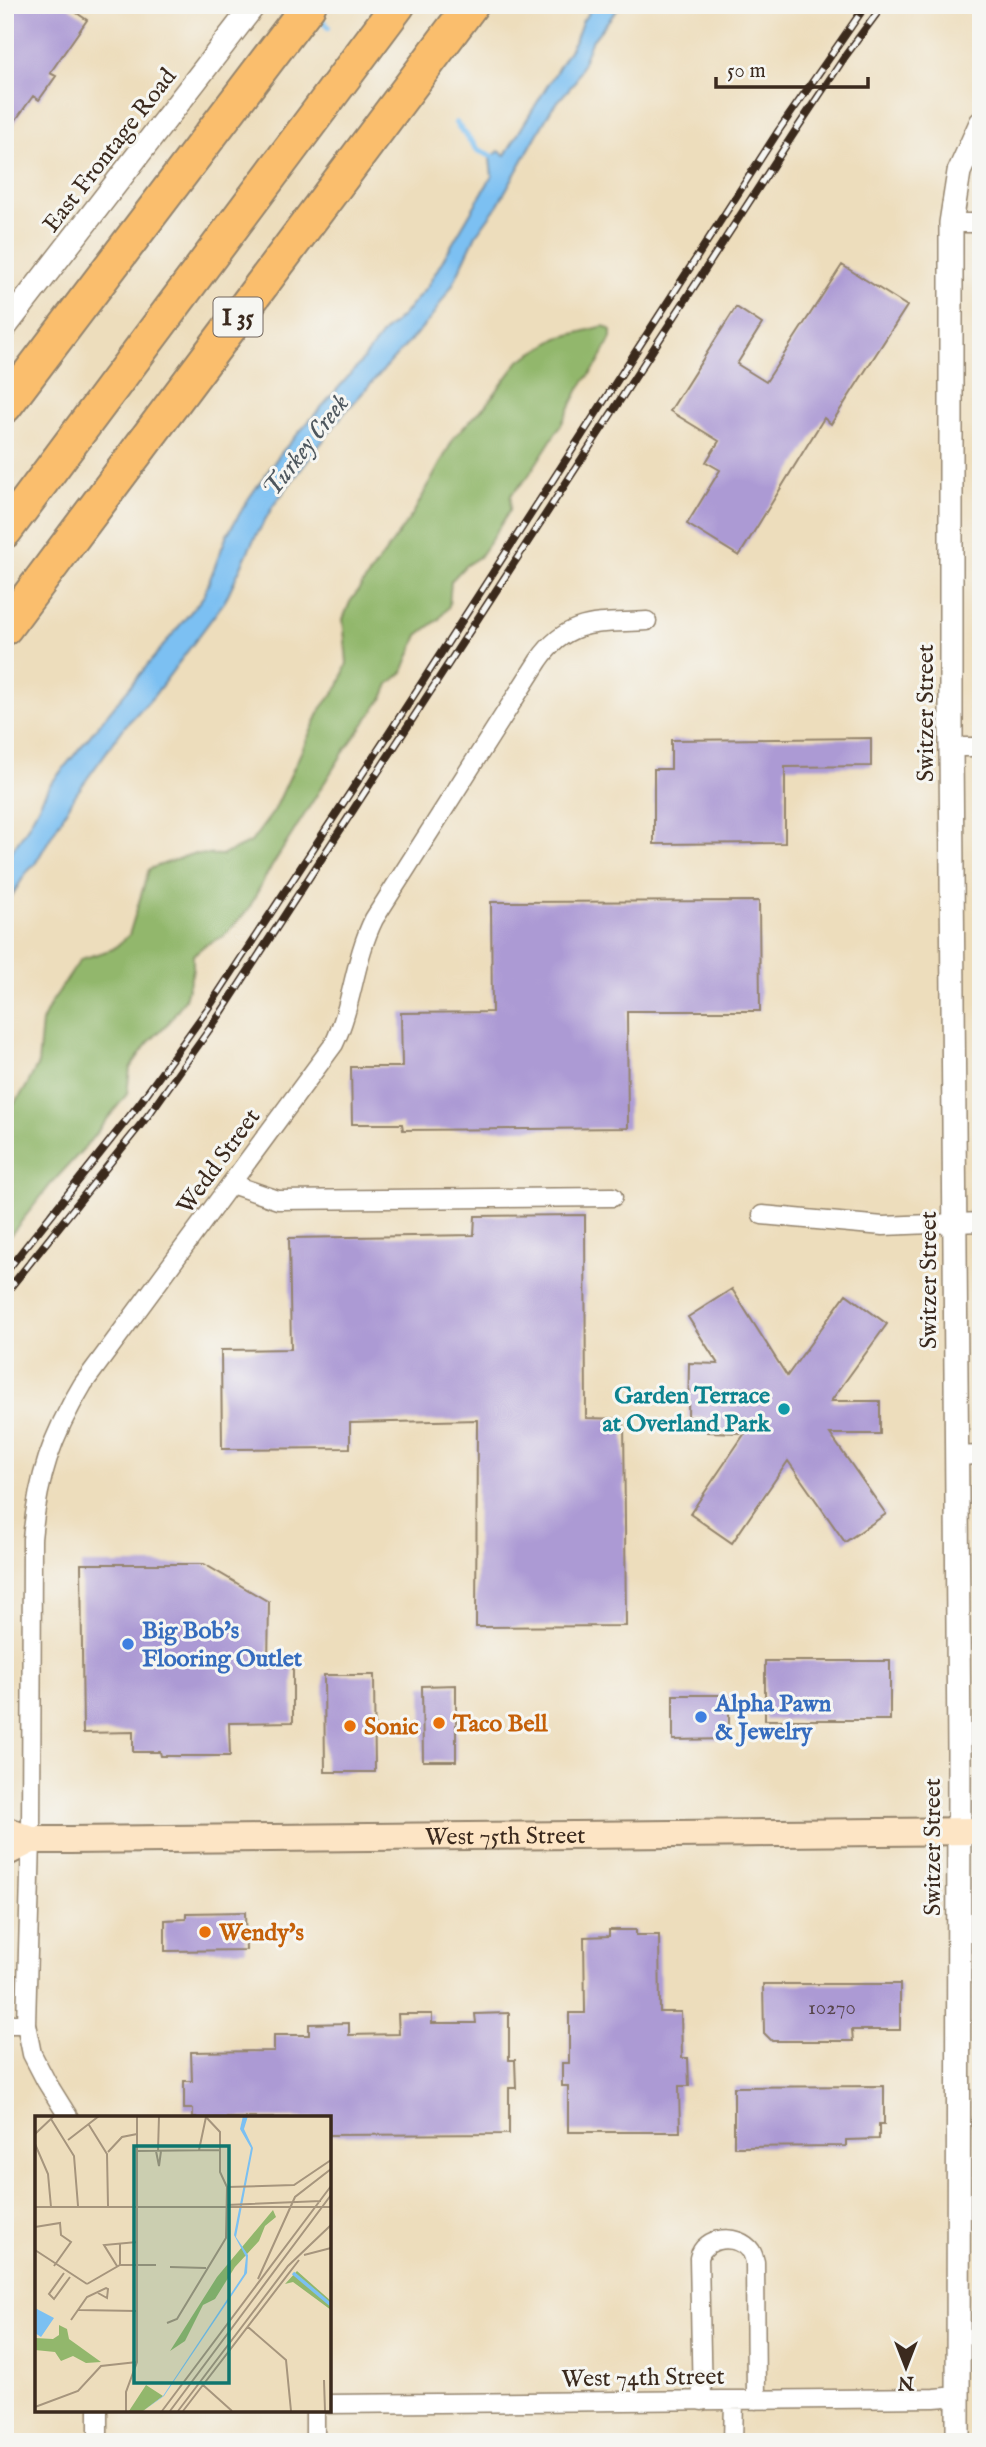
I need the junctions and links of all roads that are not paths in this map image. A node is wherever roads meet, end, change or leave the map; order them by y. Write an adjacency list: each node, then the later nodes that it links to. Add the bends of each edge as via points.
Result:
1 (254, 5): 8 (street, East Frontage Road)
2 (309, 5): 9 (highway)
3 (398, 5): 10 (highway, I 35)
4 (471, 5): 12 (highway, I 35)
5 (981, 123): 6 (street, Switzer Street, via 959,173)
6 (951, 223): 7 (street); 13 (street, Switzer Street)
7 (981, 223)
8 (5, 327)
9 (5, 406)
10 (5, 531)
11 (647, 621): 15 (street, Wedd Street, via 577,626 551,643 374,919 363,941 345,1021 334,1044)
12 (5, 628)
13 (951, 747): 14 (street); 19 (street, Switzer Street)
14 (981, 747)
15 (231, 1184): 16 (street, via 278,1200); 24 (street, Wedd Street, via 83,1384 62,1419 47,1458 32,1539)
16 (613, 1197)
17 (762, 1215): 19 (street, via 883,1226)
18 (981, 1222): 19 (street)
19 (954, 1223): 20 (street, Switzer Street)
20 (955, 1455): 21 (street); 23 (street, Switzer Street)
21 (981, 1455)
22 (5, 1830): 24 (main road, West 75th Street)
23 (970, 1831): 24 (main road, West 75th Street); 29 (street, Switzer Street)
24 (31, 1840): 25 (main road, West 75th Street); 27 (street, Wedd Street)
25 (5, 1853)
26 (5, 2024): 27 (street)
27 (26, 2024): 28 (street, Wedd Street, via 32,2054)
28 (68, 2116)
29 (957, 2396): 32 (street, West 74th Street); 39 (street, Switzer Street)
30 (702, 2400): 31 (street, West 74th Street); 32 (street, via 699,2258 707,2244 727,2239 750,2250 755,2262); 33 (street, West 74th Street)
31 (734, 2400): 32 (street, West 74th Street); 38 (street)
32 (755, 2400)
33 (331, 2404)
34 (98, 2412): 36 (street)
35 (315, 2412): 37 (street)
36 (98, 2442)
37 (315, 2442)
38 (733, 2442)
39 (958, 2442)

